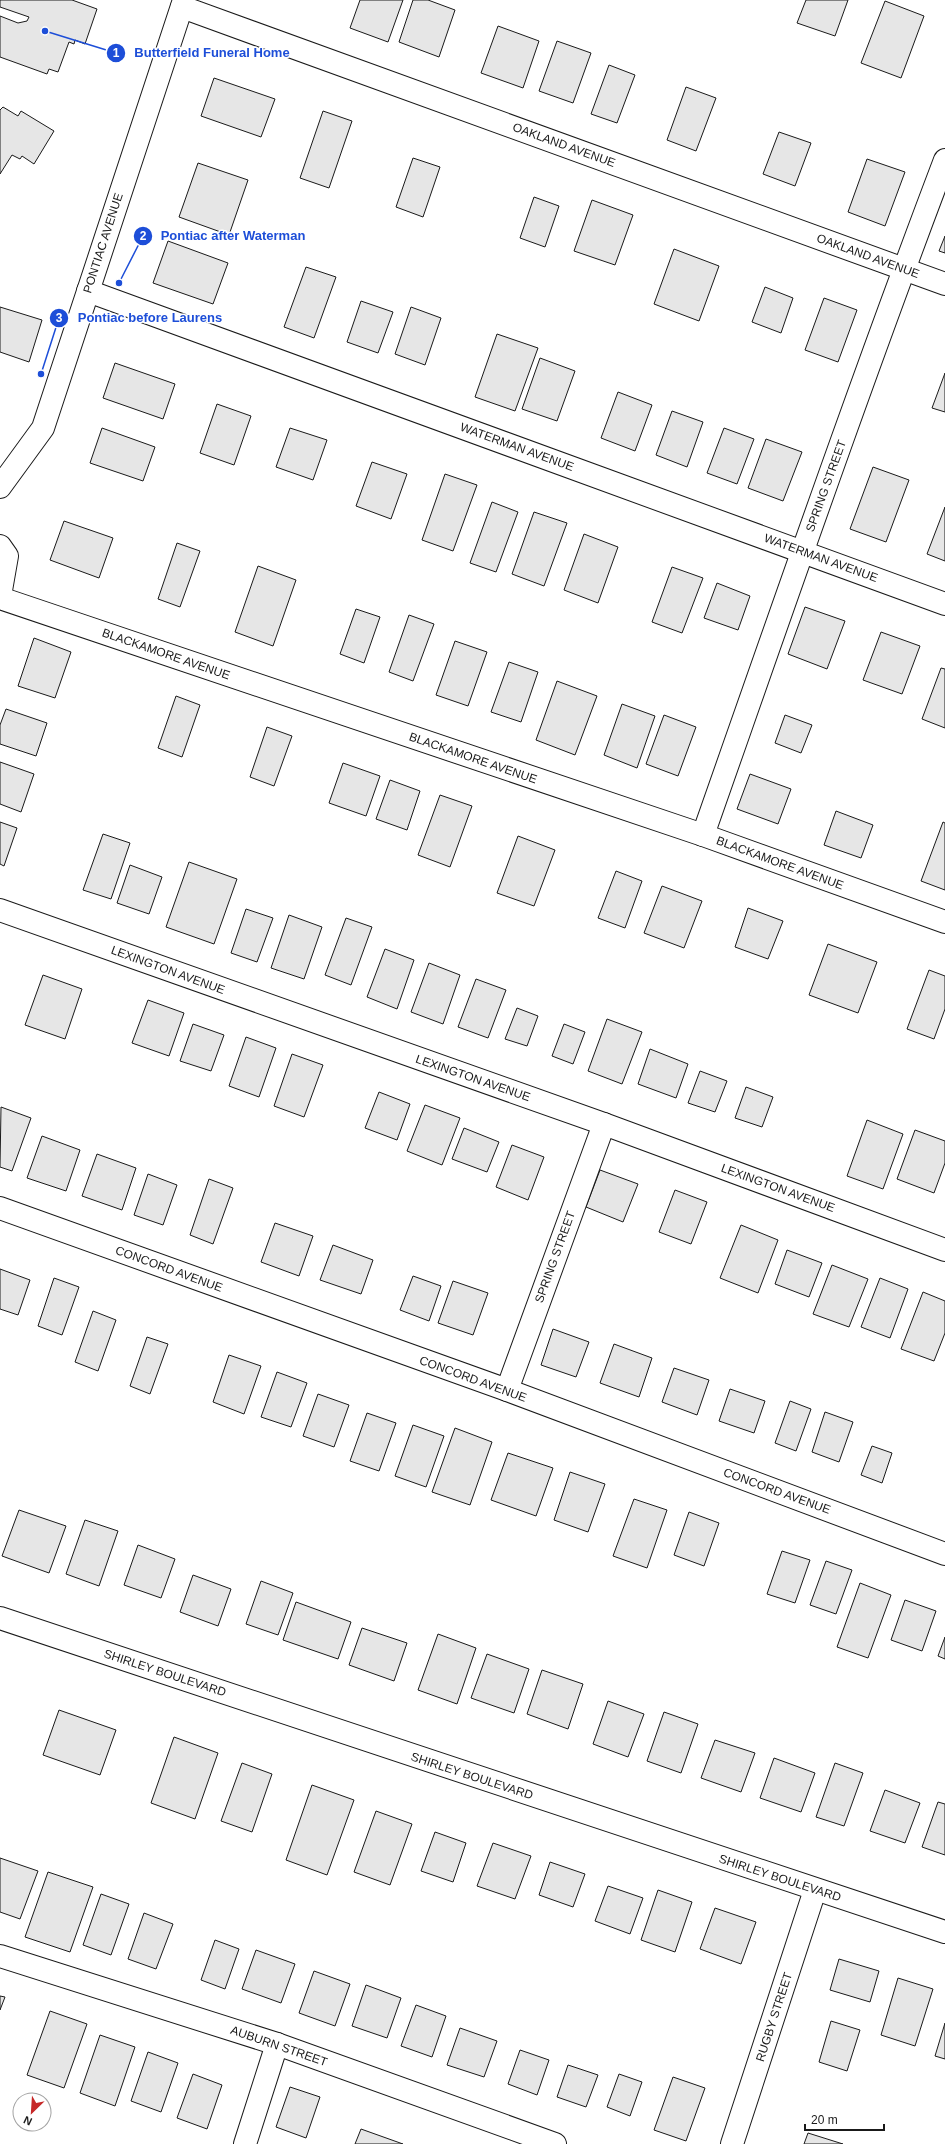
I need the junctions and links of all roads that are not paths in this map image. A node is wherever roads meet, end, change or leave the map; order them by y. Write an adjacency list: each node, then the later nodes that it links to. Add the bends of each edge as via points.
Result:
1 (183, 3): 3 (street, OAKLAND AVENUE); 5 (street, PONTIAC AVENUE)
2 (945, 160): 3 (street, SPRING STREET)
3 (904, 269): 4 (street, OAKLAND AVENUE); 8 (street, SPRING STREET)
4 (945, 284)
5 (88, 291): 6 (street, PONTIAC AVENUE, via 43,428); 8 (street, WATERMAN AVENUE)
6 (2, 479)
7 (0, 546): 9 (street, via 7,556)
8 (802, 552): 10 (street, WATERMAN AVENUE); 11 (street, SPRING STREET)
9 (0, 597): 11 (street, BLACKAMORE AVENUE)
10 (945, 604)
11 (703, 835): 13 (street, BLACKAMORE AVENUE)
12 (0, 910): 14 (street, LEXINGTON AVENUE)
13 (945, 922)
14 (604, 1124): 16 (street, LEXINGTON AVENUE); 17 (street, SPRING STREET)
15 (0, 1208): 17 (street, CONCORD AVENUE)
16 (945, 1250)
17 (507, 1390): 18 (street, CONCORD AVENUE)
18 (945, 1554)
19 (0, 1618): 20 (street, SHIRLEY BOULEVARD)
20 (816, 1890): 21 (street, SHIRLEY BOULEVARD); 26 (street, RUGBY STREET)
21 (945, 1932)
22 (0, 1956): 23 (street, AUBURN STREET)
23 (277, 2044): 24 (street); 25 (street, AUBURN STREET)
24 (245, 2144)
25 (555, 2144)
26 (732, 2144)

